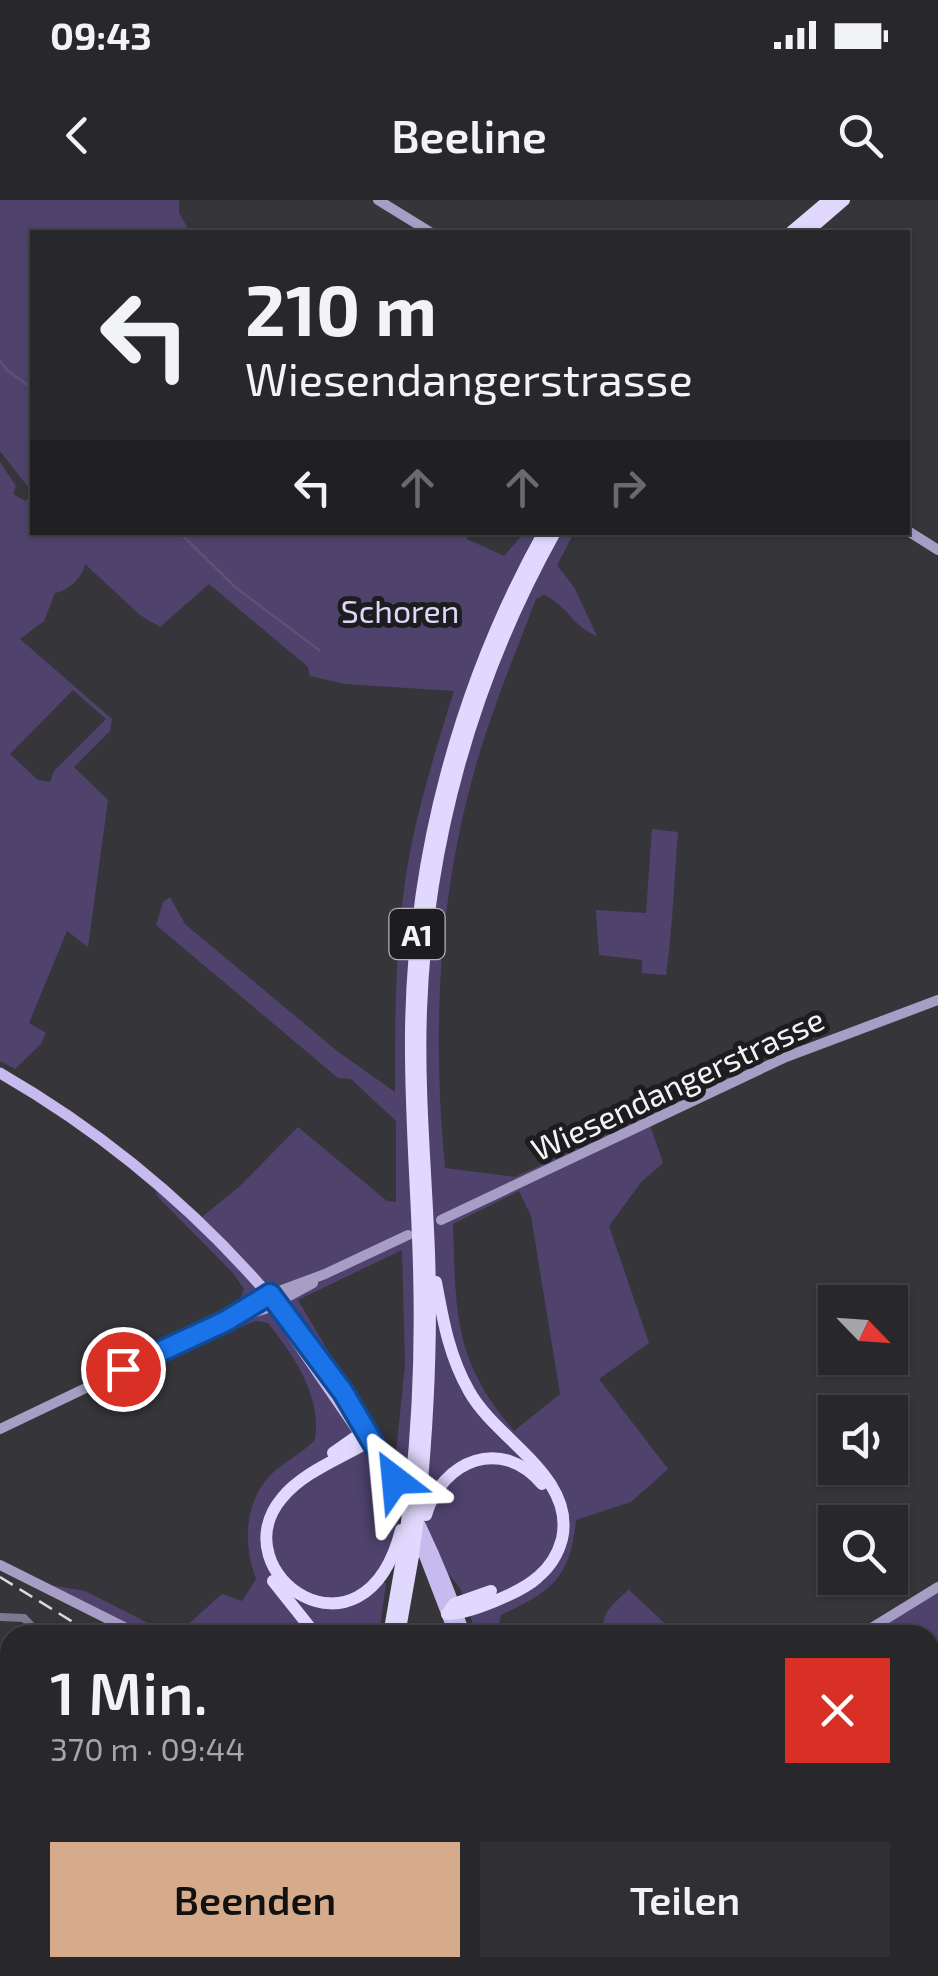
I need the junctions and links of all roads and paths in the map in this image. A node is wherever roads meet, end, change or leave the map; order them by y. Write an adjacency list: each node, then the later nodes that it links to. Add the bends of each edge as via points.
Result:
1 (378, 200): 4 (main road)
2 (829, 200): 5 (highway)
3 (844, 200): 6 (highway)
4 (427, 230)
5 (794, 230)
6 (809, 230)
7 (910, 532): 10 (main road)
8 (542, 535): 20 (highway, A1, bridge, via 465,712 421,898 411,1032 419,1379)
9 (554, 535): 14 (highway, A1, via 482,691 437,858 421,1030)
10 (938, 550)
11 (938, 1000): 13 (main road, Wiesendangerstrasse, via 786,1057)
12 (0, 1073): 16 (main road, via 119,1154 197,1221)
13 (441, 1220)
14 (428, 1234): 19 (highway, A1); 23 (highway, via 446,1334 462,1377 494,1426 551,1482 563,1520 558,1552 542,1574 523,1588)
15 (408, 1235): 16 (main road)
16 (270, 1300): 17 (main road); 18 (main road, via 334,1378)
17 (0, 1430)
18 (365, 1437): 20 (highway, via 282,1497 268,1525 270,1560 300,1595 346,1601 383,1577); 23 (main road, via 414,1514); 27 (highway, via 282,1486 262,1518 266,1569)
19 (423, 1509): 23 (highway, via 450,1474 484,1459 529,1471 553,1506 552,1544 536,1570); 29 (highway, A1, bridge)
20 (403, 1534): 28 (highway, A1)
21 (0, 1565): 26 (main road)
22 (938, 1587): 32 (main road)
23 (453, 1611): 30 (main road); 31 (main road)
24 (0, 1617): 25 (street, via 24,1618)
25 (31, 1625)
26 (120, 1625)
27 (308, 1625)
28 (390, 1625)
29 (401, 1625)
30 (454, 1625)
31 (460, 1625)
32 (876, 1625)

